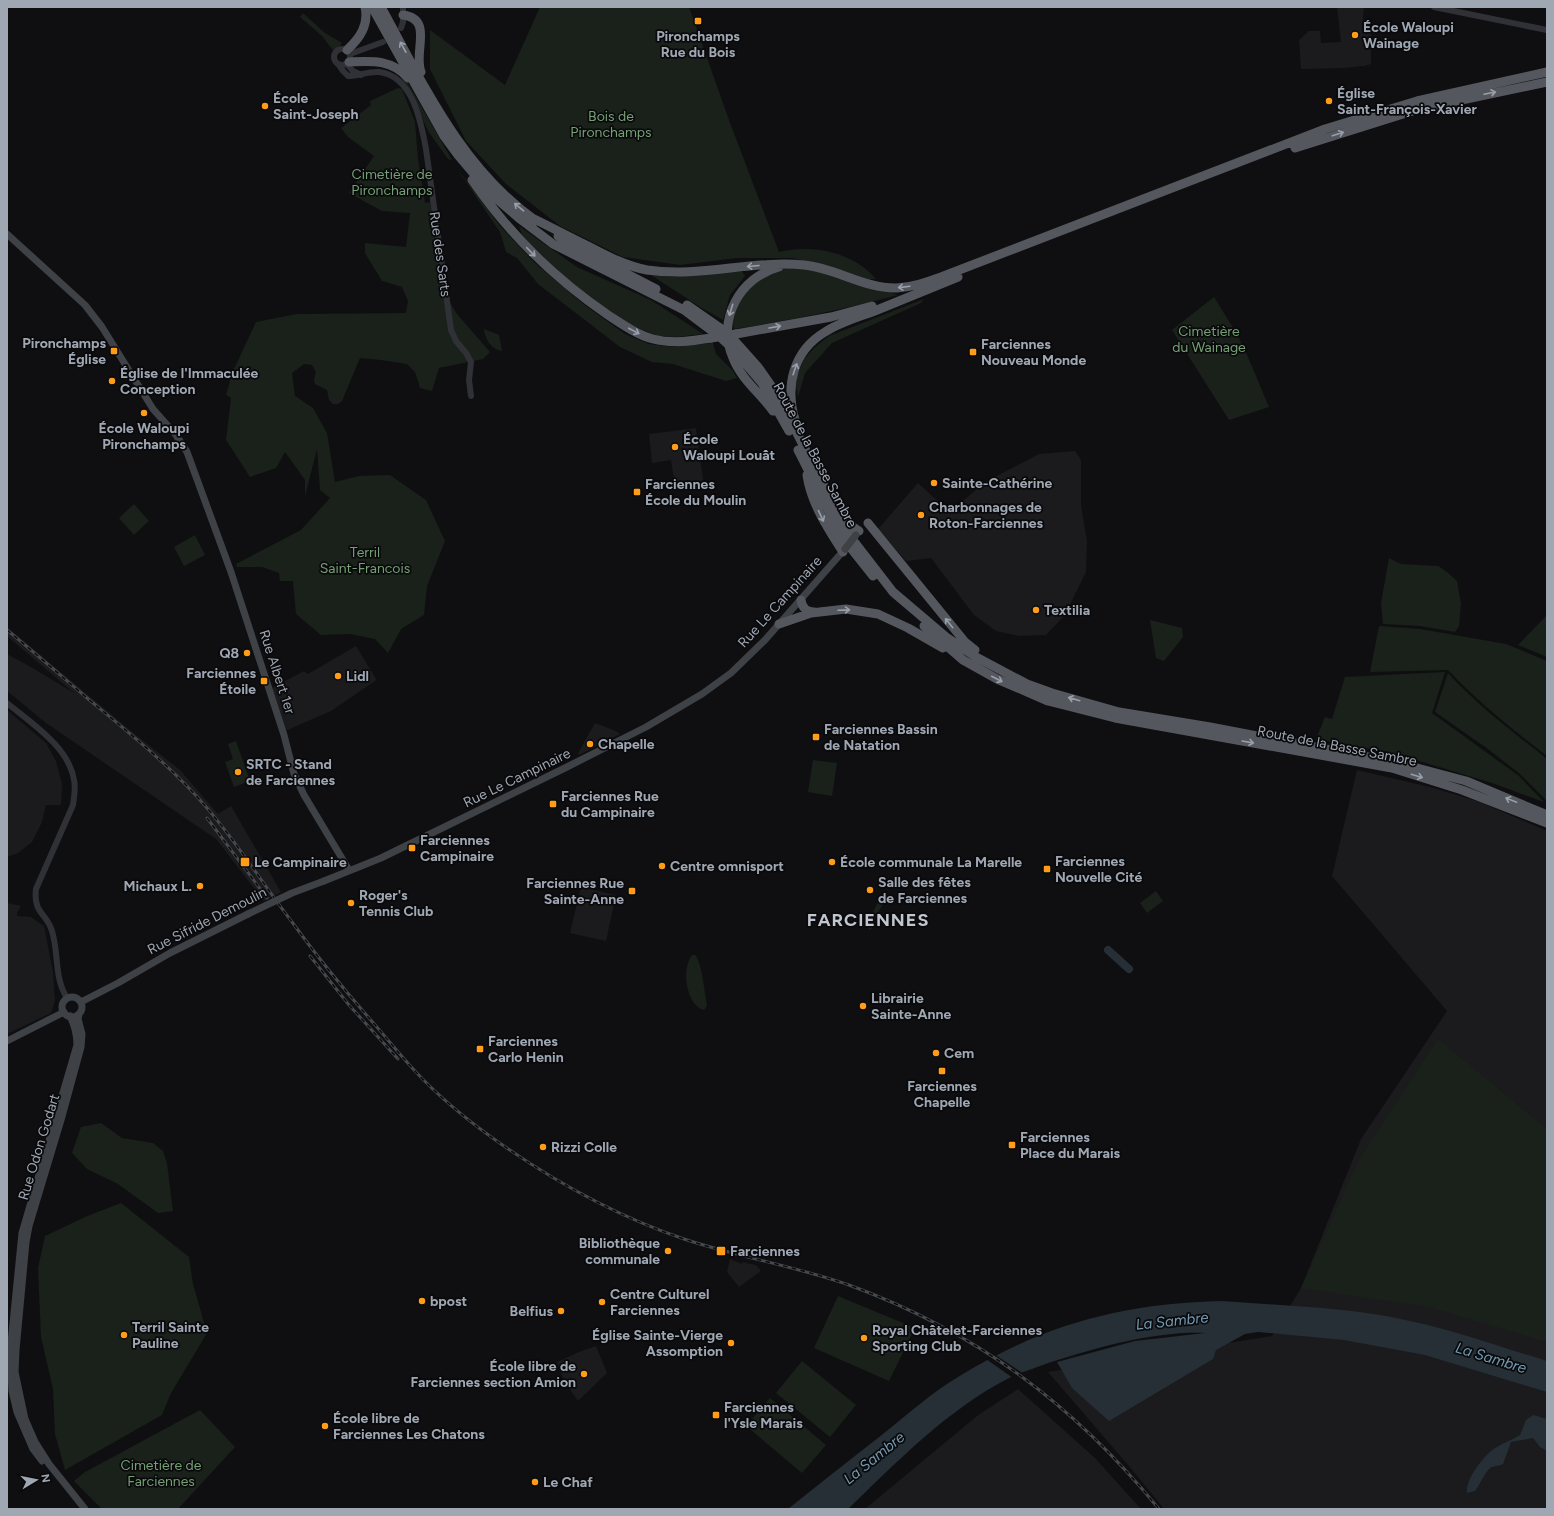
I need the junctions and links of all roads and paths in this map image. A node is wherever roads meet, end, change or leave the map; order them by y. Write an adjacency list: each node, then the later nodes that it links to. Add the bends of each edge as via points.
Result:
1 (365, 7): 9 (highway, via 366,25)
2 (372, 7): 15 (highway, Route de la Basse Sambre)
3 (381, 7): 14 (highway, Route de la Basse Sambre, one-way to 3)
4 (1434, 7): 7 (street)
5 (403, 11): 6 (street); 14 (highway, via 418,21 420,70)
6 (400, 28)
7 (1547, 30)
8 (383, 42): 9 (street)
9 (348, 57): 10 (street); 10 (street, via 340,49 334,54 335,61); 12 (street, via 353,71); 15 (highway, via 380,61 400,70)
10 (340, 65): 12 (street, via 348,76)
11 (1547, 72): 19 (highway, one-way to 19, via 1417,101 1325,129 941,277 908,287 885,287 820,267)
12 (361, 75): 23 (street, Rue des Sarts, via 381,72 401,81 420,118 451,330 471,362)
13 (1547, 82): 20 (highway, one-way to 13, via 1303,145 1419,109)
14 (442, 117): 17 (highway, Route de la Basse Sambre, one-way to 14, via 495,187 466,153)
15 (444, 136): 16 (highway, Route de la Basse Sambre)
16 (458, 154): 21 (highway, Route de la Basse Sambre, via 491,194 553,244 684,310); 21 (highway, one-way to 21, via 473,181 508,226 542,263 581,296 621,324 653,339 680,342)
17 (532, 218): 19 (highway, one-way to 17, via 678,272 647,270 620,262); 21 (highway, Route de la Basse Sambre, via 571,245 686,305)
18 (7, 234): 41 (main road, Rue Albert 1er, via 68,288 93,315 153,410 176,435 187,452 231,572 284,735 294,774)
19 (792, 264): 24 (highway, one-way to 24, via 765,272 747,284 734,303 727,335 730,351 740,372)
20 (919, 293): 22 (highway, one-way to 20, via 831,317); 25 (highway, one-way to 20, via 790,389 797,362 806,348 832,328)
21 (717, 335): 22 (highway, bridge); 22 (highway, Route de la Basse Sambre, bridge); 24 (highway, Route de la Basse Sambre, bridge, via 733,349 762,383)
22 (735, 336): 25 (highway, Route de la Basse Sambre, via 777,394)
23 (471, 396)
24 (786, 425): 26 (highway, Route de la Basse Sambre)
25 (798, 435): 27 (highway, Route de la Basse Sambre)
26 (806, 466): 30 (highway, one-way to 30, via 808,484 817,507 826,527); 34 (highway, Route de la Basse Sambre, via 842,537 884,590)
27 (815, 470): 29 (highway, via 831,488 841,510); 35 (highway, Route de la Basse Sambre, via 848,534 893,592 946,637)
28 (868, 523): 29 (main road); 35 (highway, one-way to 28, via 965,642)
29 (858, 533): 30 (main road, Rue Le Campinaire, bridge)
30 (844, 551): 31 (main road, Rue Le Campinaire)
31 (801, 600): 32 (highway, via 805,609); 33 (main road, Rue Le Campinaire)
32 (816, 612): 33 (highway); 34 (highway, one-way to 34, via 846,609 878,614)
33 (779, 624): 41 (main road, Rue Le Campinaire, via 728,676 652,724 452,824 381,858)
34 (963, 660): 37 (highway, Route de la Basse Sambre, one-way to 37, via 997,679 1048,701 1116,718)
35 (1010, 676): 37 (highway, Route de la Basse Sambre, one-way to 35, via 1119,712 1052,693)
36 (7, 703): 42 (street, via 58,747 67,759 74,780 73,805 36,889 35,898 36,905 52,931 61,989)
37 (1193, 728): 38 (highway)
38 (1210, 731): 39 (highway, Route de la Basse Sambre, one-way to 38, via 1466,781 1394,762); 40 (highway, Route de la Basse Sambre, one-way to 40, via 1392,768 1462,790)
39 (1547, 815)
40 (1547, 823)
41 (349, 870): 43 (main road, Rue Sifride Demoulin, bridge, via 292,893 170,952 118,984)
42 (67, 998): 43 (main road, via 75,997); 44 (main road, via 62,1006)
43 (81, 1002): 45 (main road, via 82,1009)
44 (67, 1014): 45 (main road, via 73,1017); 46 (main road); 47 (main road, Rue Odon Godart, via 76,1031 76,1045 22,1233 10,1370 17,1412 33,1449)
45 (79, 1014): 48 (main road, Rue Odon Godart, via 82,1047 26,1242 15,1372 25,1419 35,1442)
46 (7, 1041)
47 (80, 1509)
48 (85, 1509)

